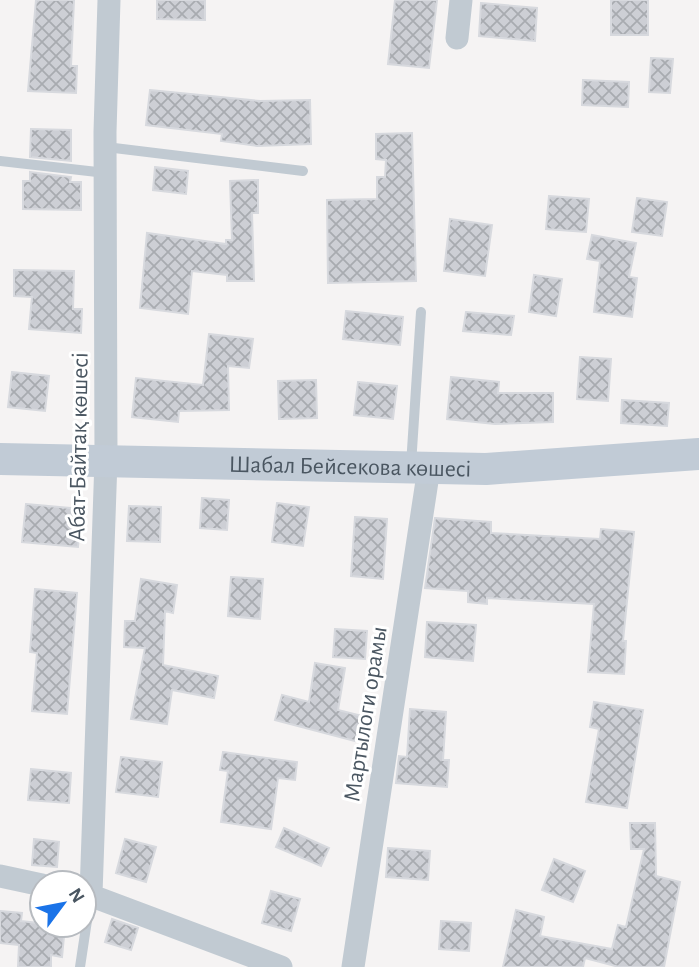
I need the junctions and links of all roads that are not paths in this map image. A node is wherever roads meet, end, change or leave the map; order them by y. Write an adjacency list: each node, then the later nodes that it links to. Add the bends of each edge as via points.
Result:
1 (109, 0): 4 (street, Абат-Байтақ көшесі)
2 (461, 0): 3 (street)
3 (457, 38)
4 (106, 147): 6 (lane); 7 (street, Абат-Байтақ көшесі)
5 (0, 161): 7 (lane)
6 (303, 171)
7 (106, 173): 11 (street, Абат-Байтақ көшесі)
8 (421, 312): 12 (lane)
9 (699, 454): 12 (main road, Шабал Бейсекова көшесі, via 486,469)
10 (0, 459): 11 (main road, Шабал Бейсекова көшесі)
11 (106, 460): 12 (main road, Шабал Бейсекова көшесі); 13 (street, Абат-Байтақ көшесі)
12 (420, 468): 20 (street, Мартылоги орамы)
13 (88, 869)
14 (0, 876): 15 (street)
15 (28, 881)
16 (98, 897): 19 (street)
17 (83, 939): 18 (lane)
18 (80, 967)
19 (281, 967)
20 (353, 967)

